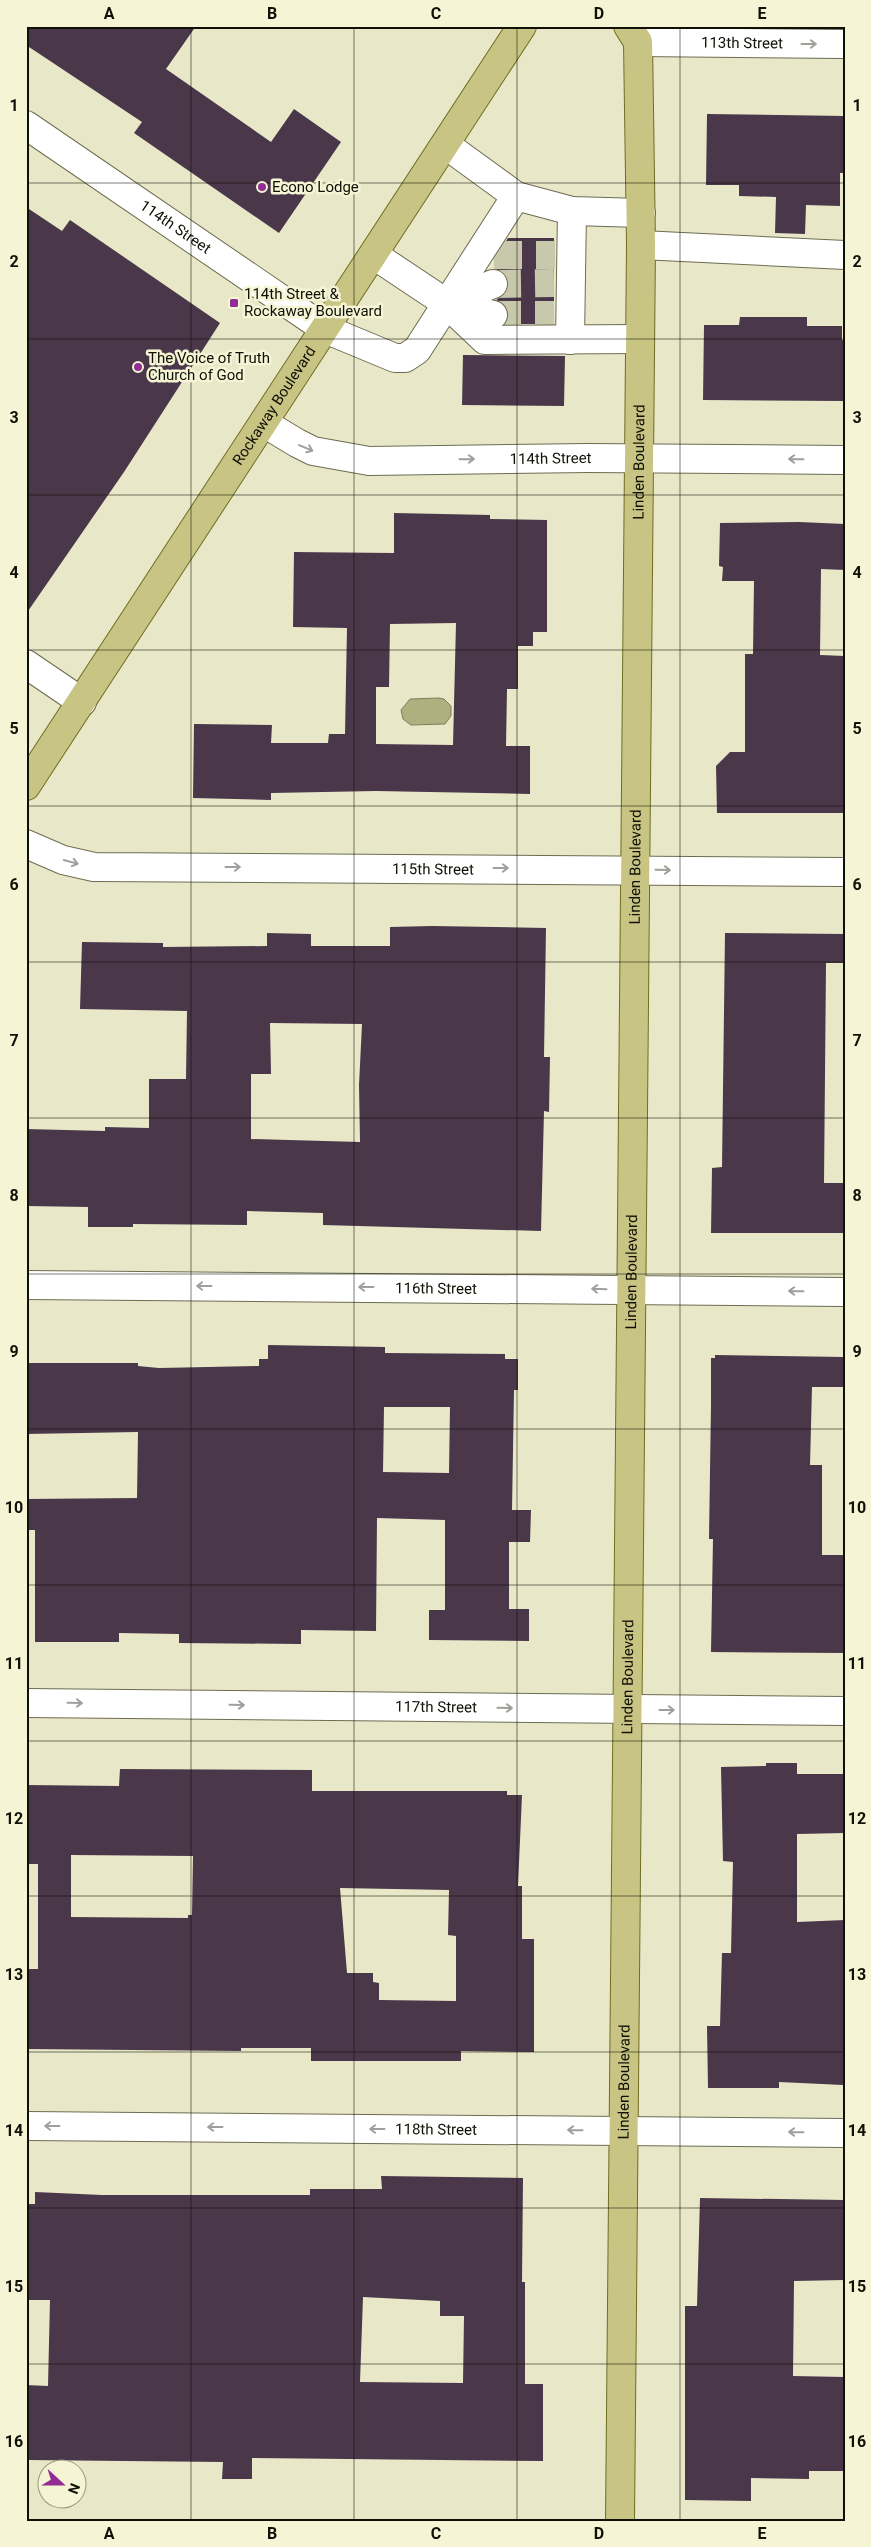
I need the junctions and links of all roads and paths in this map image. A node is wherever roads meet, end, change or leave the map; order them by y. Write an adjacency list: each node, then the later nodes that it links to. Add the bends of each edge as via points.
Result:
1 (522, 26): 5 (main road, Rockaway Boulevard)
2 (633, 34): 3 (street, 113th Street, one-way to 3); 8 (main road, Linden Boulevard)
3 (845, 44)
4 (26, 125): 17 (street, 114th Street)
5 (446, 144): 6 (street); 10 (main road, Rockaway Boulevard)
6 (516, 196): 7 (street); 14 (street)
7 (572, 210): 8 (street); 16 (street, via 563,255)
8 (641, 213): 9 (main road, Linden Boulevard)
9 (641, 245): 12 (street); 18 (main road, Linden Boulevard)
10 (374, 255): 14 (street); 17 (main road, Rockaway Boulevard)
11 (494, 255): 14 (street)
12 (845, 255)
13 (493, 284): 14 (street)
14 (446, 303): 15 (street); 16 (street, via 485,340); 17 (street, 114th Street, via 416,350 405,358 395,358)
15 (493, 315)
16 (565, 323): 18 (street)
17 (325, 329): 19 (main road, Rockaway Boulevard)
18 (640, 339): 20 (main road, Linden Boulevard)
19 (264, 423): 20 (street, 114th Street, one-way to 20, via 313,451 369,460); 23 (main road, Rockaway Boulevard)
20 (639, 458): 21 (street, 114th Street, one-way to 20); 26 (main road, Linden Boulevard)
21 (845, 460)
22 (26, 664): 23 (street)
23 (82, 702): 24 (main road, Rockaway Boulevard)
24 (26, 786)
25 (26, 844): 26 (street, 115th Street, one-way to 26, via 63,860 94,867)
26 (635, 870): 27 (street, 115th Street, one-way to 27); 29 (main road, Linden Boulevard)
27 (845, 872)
28 (26, 1285): 29 (street, 116th Street, one-way to 28)
29 (631, 1290): 30 (street, 116th Street, one-way to 29); 32 (main road, Linden Boulevard)
30 (845, 1292)
31 (26, 1703): 32 (street, 117th Street, one-way to 32)
32 (628, 1710): 33 (street, 117th Street, one-way to 33); 35 (main road, Linden Boulevard)
33 (845, 1711)
34 (26, 2126): 35 (street, 118th Street, one-way to 34)
35 (623, 2131): 36 (street, 118th Street, one-way to 35); 37 (main road, Linden Boulevard)
36 (845, 2133)
37 (620, 2521)

